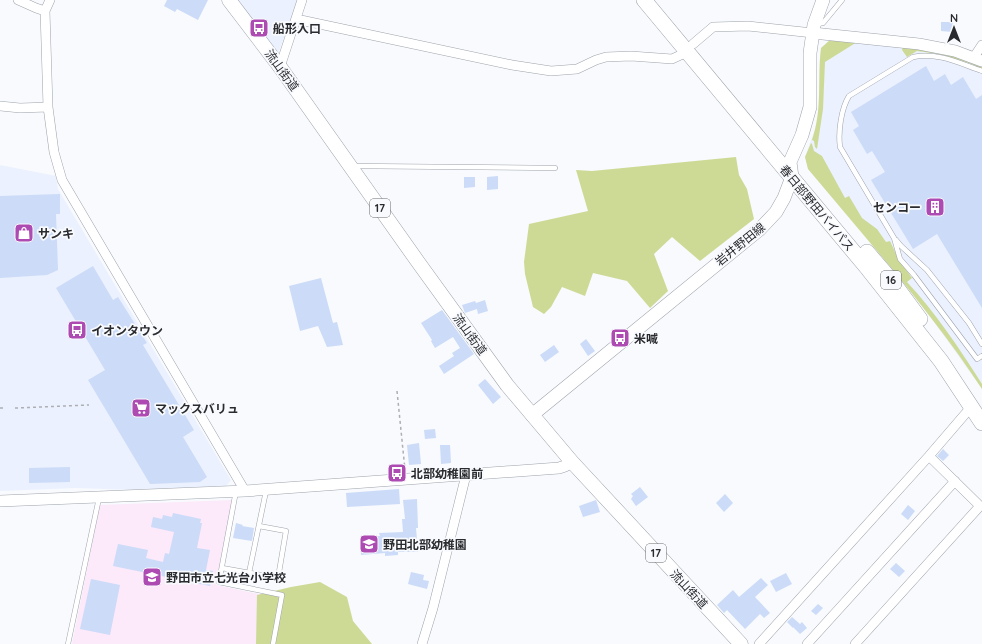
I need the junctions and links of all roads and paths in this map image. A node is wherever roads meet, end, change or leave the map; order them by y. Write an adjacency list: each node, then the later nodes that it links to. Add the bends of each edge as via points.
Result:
1 (18, 0): 9 (street)
2 (50, 0): 9 (street)
3 (229, 0): 15 (main road, 流山街道 / 17)
4 (302, 0): 10 (street)
5 (644, 0): 13 (highway, 春日部野田バイパス / 16)
6 (657, 0): 13 (highway, 春日部野田バイパス / 16)
7 (823, 0): 11 (main road)
8 (842, 0): 11 (lane, via 823,23)
9 (45, 10): 18 (street)
10 (296, 19): 13 (street, via 551,71 577,69 606,57 672,59); 15 (street)
11 (813, 29): 13 (street, via 713,26); 14 (street, via 919,44); 19 (main road, via 810,54 810,107 802,135)
12 (982, 45): 14 (street)
13 (690, 48): 19 (highway, 春日部野田バイパス / 16); 22 (highway, 春日部野田バイパス / 16)
14 (978, 59)
15 (280, 67): 20 (main road, 流山街道 / 17)
16 (982, 71): 23 (lane, via 942,57 913,57 848,96 844,104 840,147)
17 (0, 106): 18 (street)
18 (48, 107): 40 (street, via 54,152 62,180)
19 (790, 162): 22 (main road, 岩井野田線); 28 (highway, 春日部野田バイパス / 16, via 892,281 965,379)
20 (350, 166): 21 (lane); 32 (main road, 流山街道 / 17, via 484,353)
21 (555, 168)
22 (792, 177): 28 (highway, 春日部野田バイパス / 16); 32 (main road, 岩井野田線, via 776,212 760,229)
23 (894, 238): 24 (lane, via 927,270 969,323); 25 (lane, via 900,259 977,359)
24 (982, 344)
25 (982, 356)
26 (397, 391): 37 (path)
27 (89, 405): 31 (path)
28 (977, 406): 33 (highway, 春日部野田バイパス / 16); 34 (street)
29 (0, 408): 30 (path)
30 (6, 408)
31 (15, 408)
32 (532, 415): 35 (main road, 流山街道 / 17)
33 (982, 423)
34 (928, 456): 38 (street); 50 (street)
35 (572, 462): 36 (street, via 559,468); 49 (main road, 流山街道 / 17)
36 (466, 475): 37 (street); 48 (street)
37 (406, 479): 39 (street)
38 (955, 481): 51 (street); 52 (street, via 980,506)
39 (266, 489): 40 (street); 43 (lane)
40 (241, 491): 41 (street); 44 (lane)
41 (99, 498): 42 (street); 46 (lane)
42 (0, 501)
43 (259, 526): 45 (lane); 45 (lane, via 286,531 278,578)
44 (222, 568): 45 (lane); 47 (lane, via 220,582 282,595)
45 (249, 573)
46 (68, 644)
47 (273, 644)
48 (422, 644)
49 (741, 644)
50 (758, 644)
51 (807, 644)
52 (855, 644)

